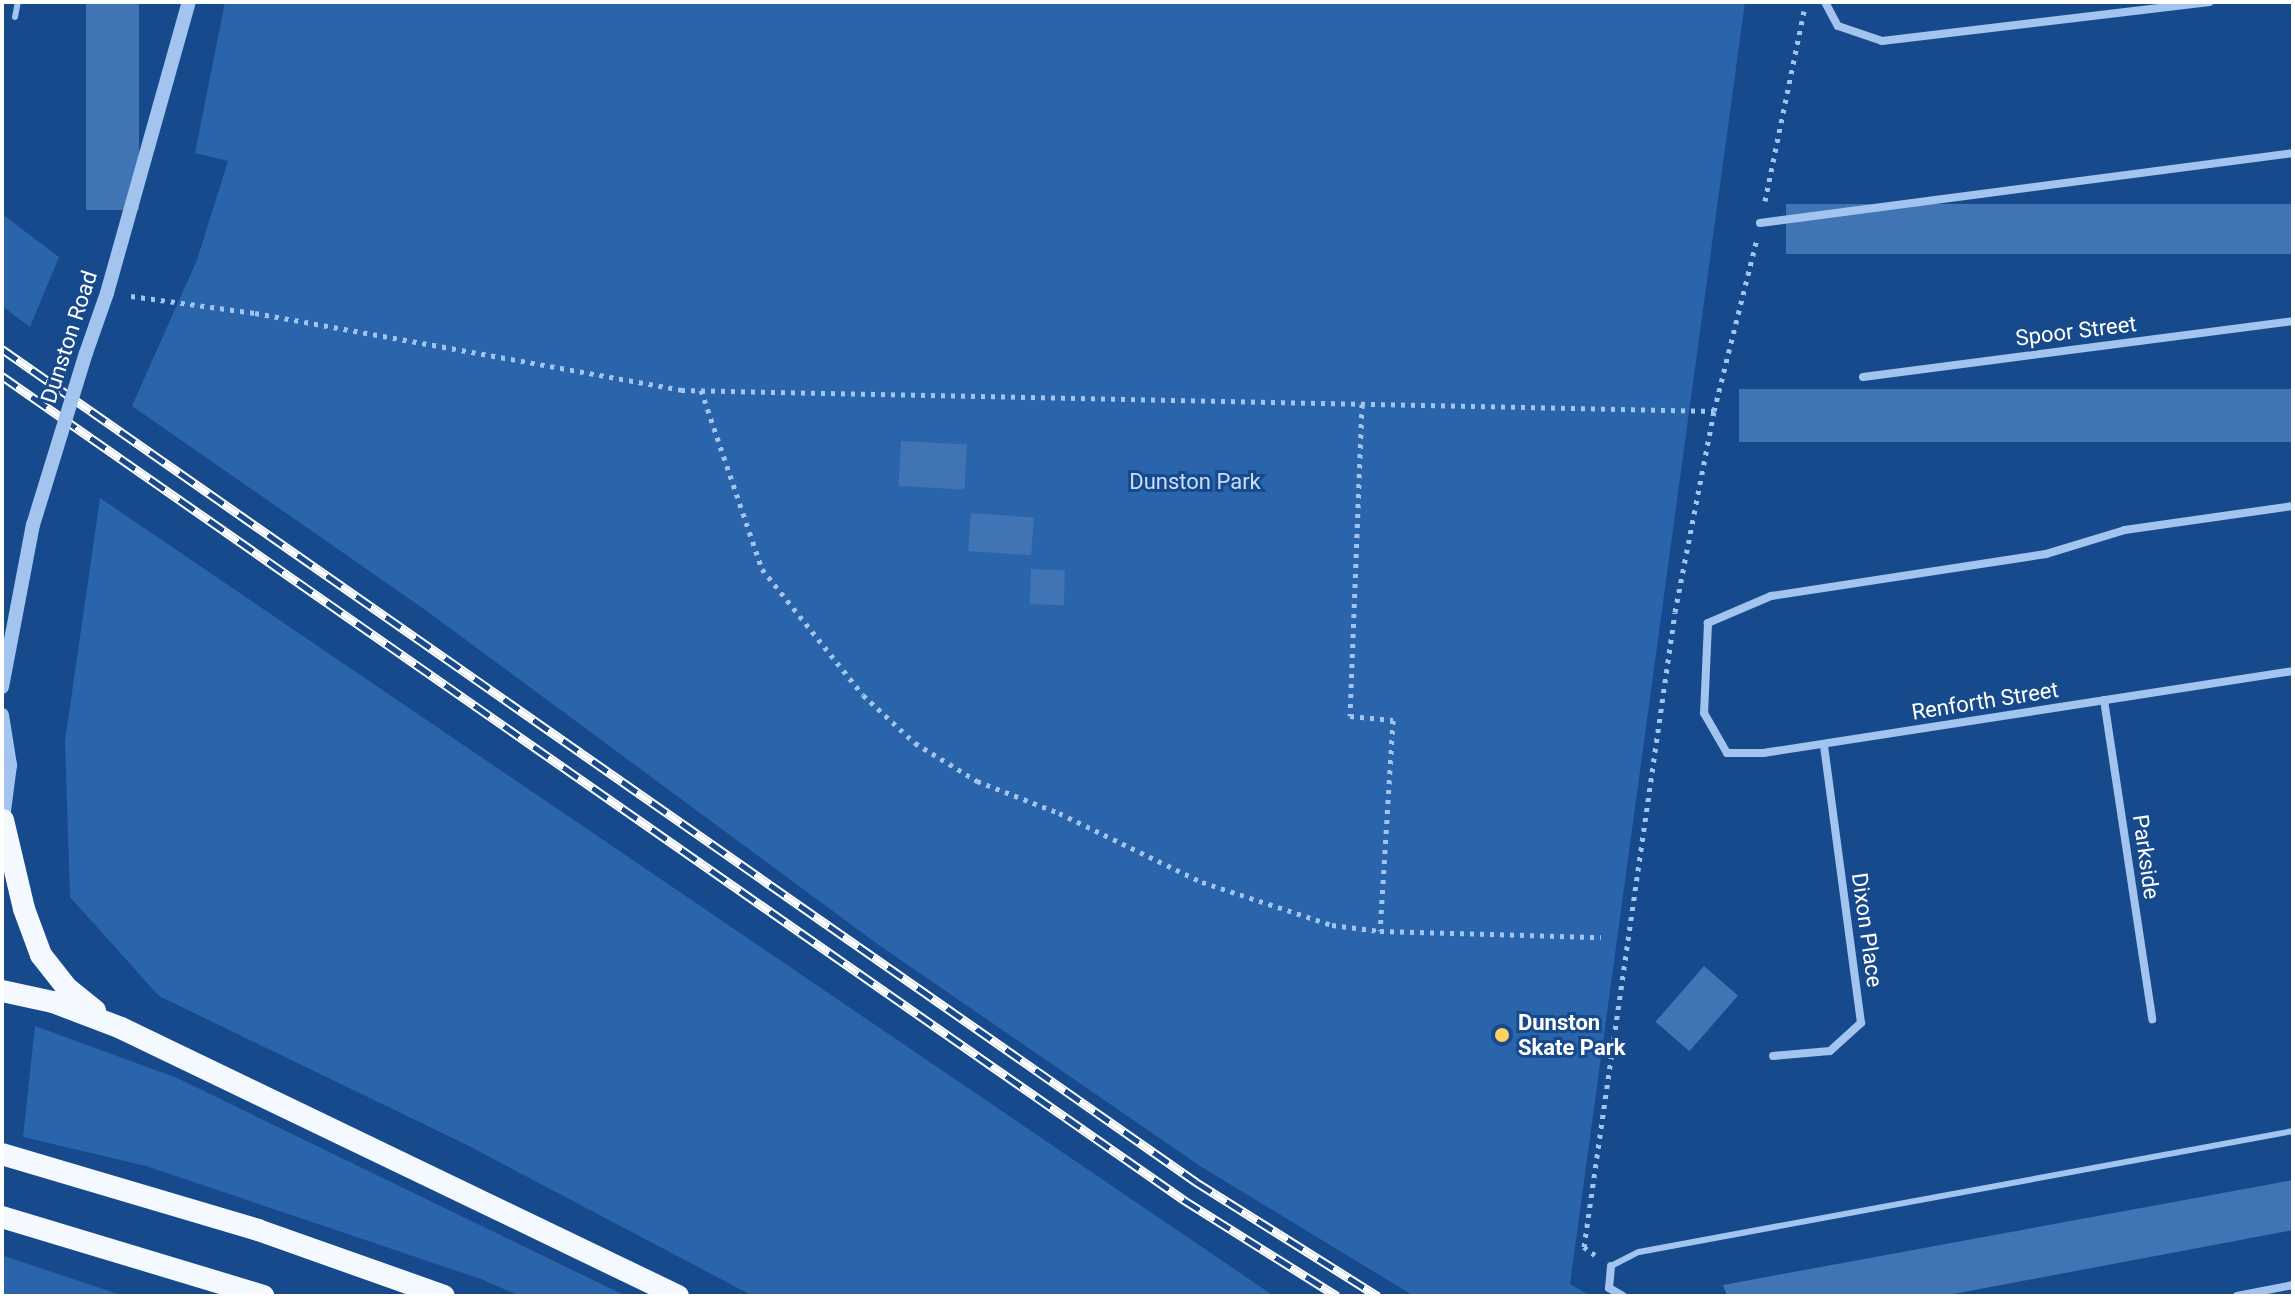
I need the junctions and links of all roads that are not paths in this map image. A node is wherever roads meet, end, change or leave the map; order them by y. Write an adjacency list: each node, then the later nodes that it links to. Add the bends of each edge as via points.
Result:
1 (18, 2): 5 (lane)
2 (189, 2): 12 (street, Dunston Road, bridge, via 107,293 33,525)
3 (1825, 2): 4 (street, via 1838,26 1882,41)
4 (2210, 2)
5 (15, 17)
6 (2293, 153): 7 (street)
7 (1760, 223)
8 (2293, 321): 9 (street, Spoor Street)
9 (1863, 377)
10 (2293, 506): 15 (street, Renforth Street, via 2125,530 2046,554 1771,596 1708,623 1704,713 1727,753)
11 (2293, 671): 13 (street, Renforth Street)
12 (3, 680)
13 (2104, 700): 15 (street, Renforth Street); 19 (street, Parkside)
14 (2, 715): 16 (street, via 10,765)
15 (1824, 744): 21 (street, Dixon Place, via 1861,1023 1830,1051)
16 (3, 820): 17 (street); 20 (highway, via 41,955 67,988)
17 (2, 830)
18 (2, 991): 20 (highway, via 53,1002)
19 (2152, 1019)
20 (121, 1028): 29 (highway)
21 (1773, 1056)
22 (2293, 1131): 25 (lane, via 1639,1252)
23 (2, 1154): 28 (highway, via 258,1230)
24 (2, 1217): 27 (highway)
25 (1611, 1266): 30 (street, via 1609,1288)
26 (2293, 1285): 31 (street)
27 (263, 1296)
28 (444, 1296)
29 (678, 1296)
30 (1623, 1296)
31 (2237, 1296)

